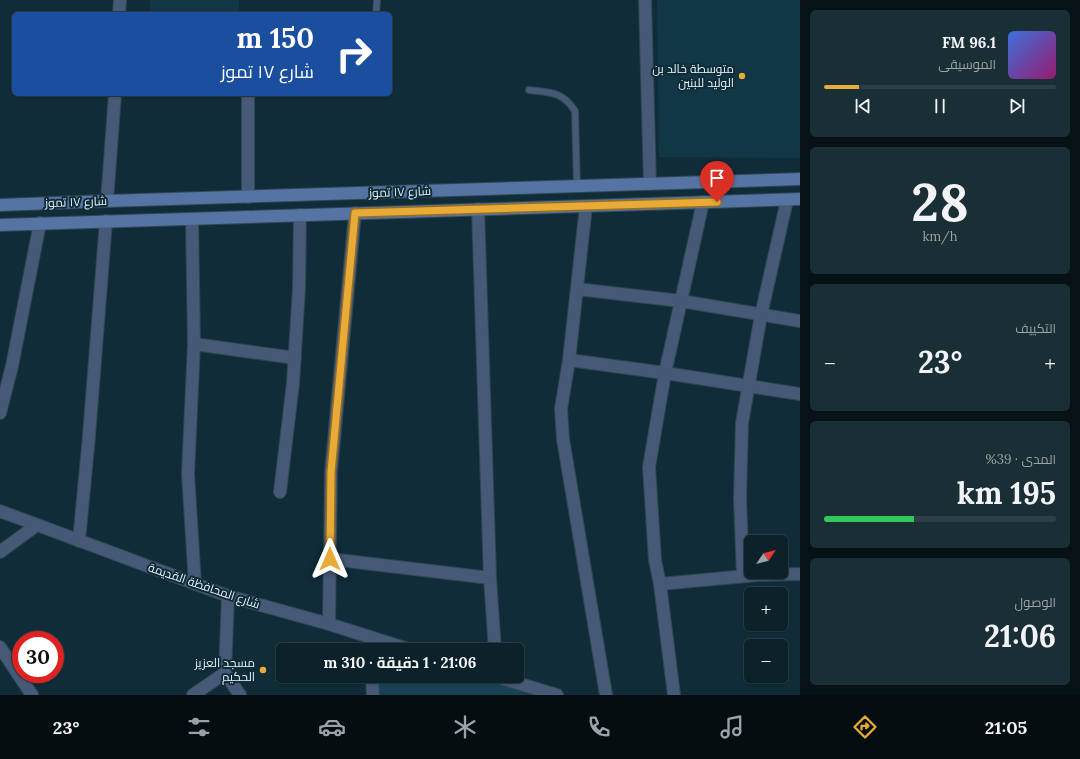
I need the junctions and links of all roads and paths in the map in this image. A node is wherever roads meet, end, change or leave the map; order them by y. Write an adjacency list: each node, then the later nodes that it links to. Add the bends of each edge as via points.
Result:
1 (120, 0): 4 (street)
2 (377, 0): 5 (lane)
3 (645, 0): 10 (street)
4 (119, 12)
5 (376, 12)
6 (529, 90): 11 (lane, via 558,95 568,101 574,111)
7 (115, 96): 14 (street)
8 (248, 96): 12 (street)
9 (800, 179): 10 (main road, شارع ١٧ تموز)
10 (650, 184): 11 (main road, شارع ١٧ تموز)
11 (577, 187): 12 (main road, شارع ١٧ تموز)
12 (248, 197): 14 (main road, شارع ١٧ تموز)
13 (800, 199): 15 (main road, شارع ١٧ تموز)
14 (107, 200): 17 (main road, شارع ١٧ تموز)
15 (788, 200): 16 (main road, شارع ١٧ تموز); 28 (street)
16 (703, 202): 18 (main road, شارع ١٧ تموز); 27 (street)
17 (3, 205): 25 (main road)
18 (586, 206): 19 (main road, شارع ١٧ تموز); 26 (street)
19 (478, 210): 20 (main road, شارع ١٧ تموز); 46 (street)
20 (355, 213): 21 (main road, شارع ١٧ تموز); 42 (street, via 331,472)
21 (300, 215): 22 (main road, شارع ١٧ تموز); 31 (street)
22 (192, 219): 23 (main road, شارع ١٧ تموز); 30 (street)
23 (106, 221): 24 (main road, شارع ١٧ تموز); 40 (street)
24 (40, 223): 25 (main road, شارع ١٧ تموز); 36 (street, via 12,366)
25 (2, 225)
26 (577, 289): 27 (street); 32 (street)
27 (681, 301): 28 (street); 33 (street)
28 (761, 315): 29 (street); 34 (street)
29 (800, 322)
30 (194, 344): 31 (street); 47 (street, via 188,474)
31 (295, 358): 37 (street)
32 (569, 360): 33 (street); 62 (street, via 560,409 563,439)
33 (665, 373): 34 (street); 48 (street, via 649,466 655,560)
34 (747, 386): 35 (street); 45 (street, via 742,423 740,498)
35 (800, 394)
36 (0, 413)
37 (280, 492)
38 (0, 511): 39 (street, شارع المحافظة القديمة)
39 (37, 525): 40 (street, شارع المحافظة القديمة); 41 (street)
40 (79, 541): 47 (street, شارع المحافظة القديمة)
41 (0, 552)
42 (330, 559): 46 (street); 50 (street)
43 (788, 574): 44 (street)
44 (800, 574)
45 (744, 576): 48 (street)
46 (490, 578): 52 (street)
47 (195, 584): 49 (street, شارع المحافظة القديمة)
48 (660, 584): 63 (street)
49 (228, 596): 50 (street, شارع المحافظة القديمة); 54 (street)
50 (329, 624): 51 (street, شارع المحافظة القديمة)
51 (371, 643)
52 (495, 643)
53 (0, 647): 57 (street)
54 (225, 673): 58 (street); 59 (street)
55 (372, 683): 60 (street)
56 (518, 683): 61 (street)
57 (32, 695)
58 (193, 695)
59 (240, 695)
60 (373, 695)
61 (557, 695)
62 (606, 695)
63 (674, 695)

